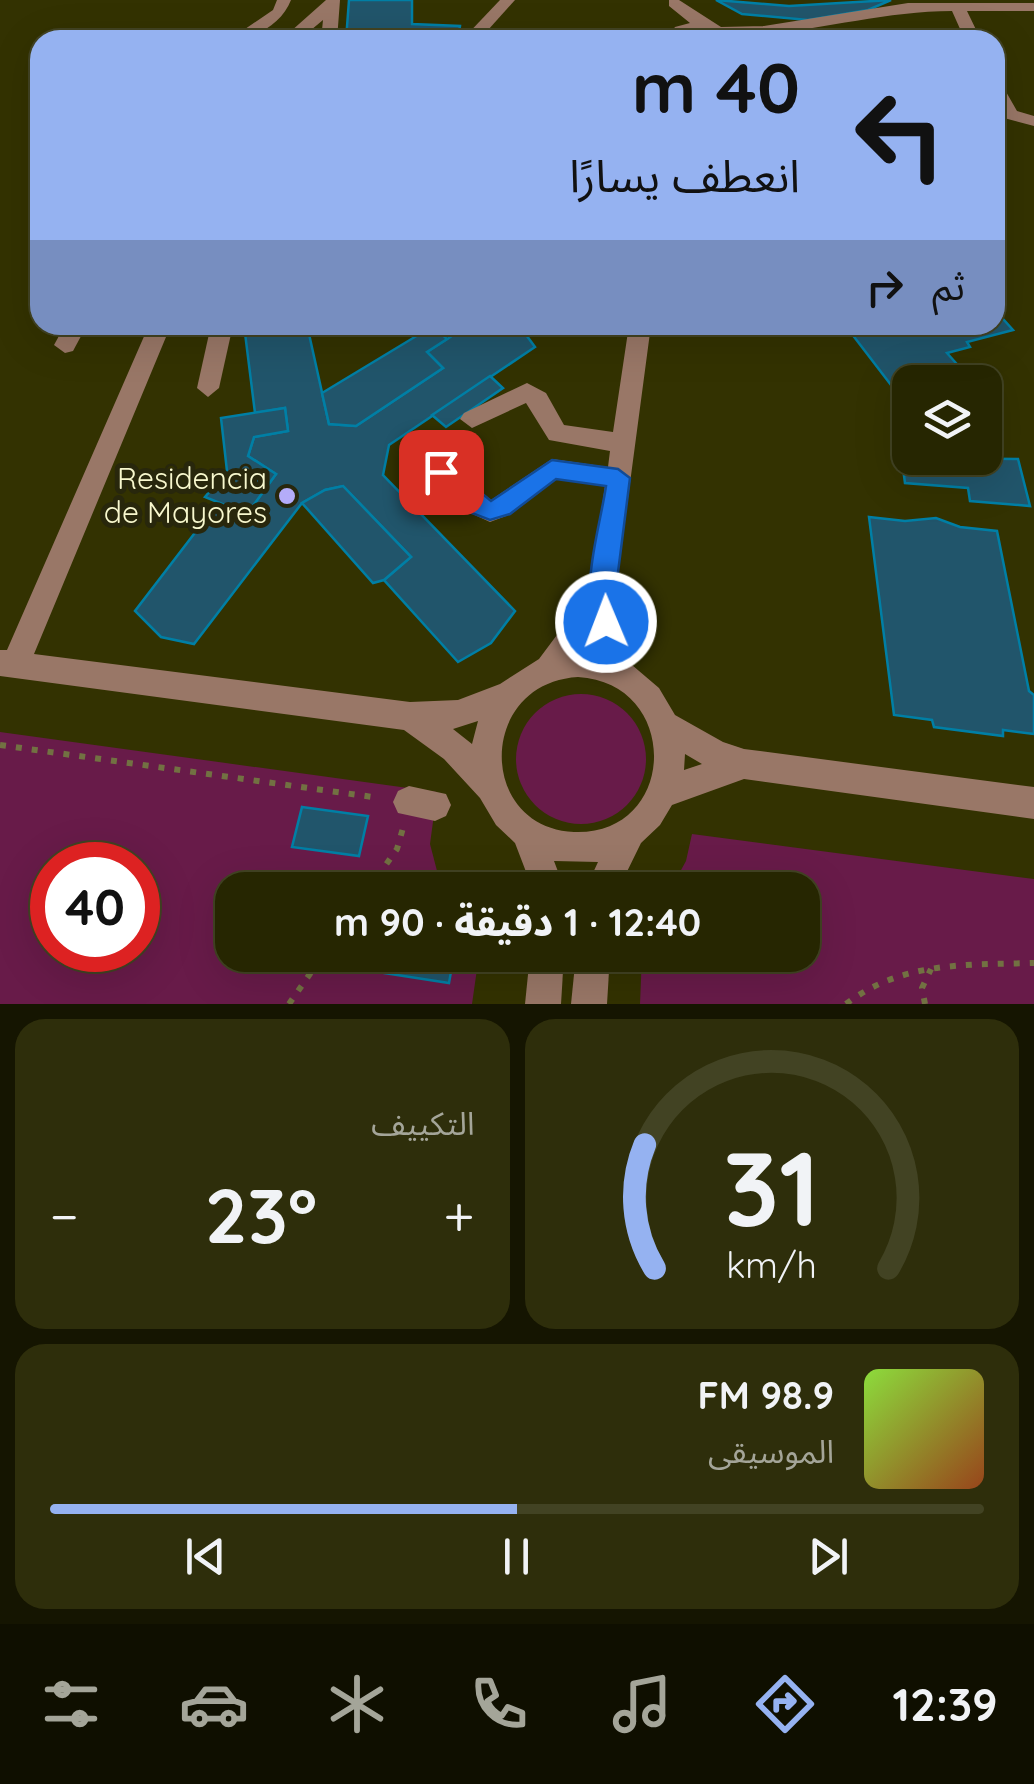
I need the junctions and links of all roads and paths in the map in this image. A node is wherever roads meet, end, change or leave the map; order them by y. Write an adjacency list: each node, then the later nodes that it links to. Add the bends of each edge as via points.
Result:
1 (284, 0): 7 (street, via 279,12)
2 (508, 0): 10 (street)
3 (674, 2): 11 (street); 12 (street)
4 (332, 3): 8 (street); 9 (street)
5 (957, 6): 6 (street); 13 (street, via 892,8); 14 (street)
6 (1034, 6)
7 (252, 30)
8 (301, 30)
9 (328, 30)
10 (480, 30)
11 (672, 30)
12 (713, 30)
13 (770, 30)
14 (968, 30)
15 (1005, 105): 16 (street, via 1010,114)
16 (1034, 121)
17 (70, 335): 21 (street)
18 (156, 335): 28 (street)
19 (220, 335): 22 (street)
20 (639, 335): 24 (street)
21 (64, 345)
22 (208, 388)
23 (472, 420): 24 (street, via 527,392 557,433)
24 (624, 443): 26 (street)
25 (441, 472): 26 (street, via 490,510 552,469)
26 (618, 478): 27 (street)
27 (602, 596): 29 (street); 30 (street)
28 (8, 664): 32 (street)
29 (550, 667): 30 (street, via 598,666); 31 (street)
30 (620, 676): 33 (street, via 644,694)
31 (504, 697): 32 (street, via 458,714); 36 (street, via 487,742)
32 (410, 716): 36 (street, via 456,748)
33 (663, 724): 35 (street); 37 (street, via 669,758)
34 (0, 745): 41 (path, via 422,803)
35 (744, 764): 37 (street); 38 (street)
36 (495, 792): 39 (street)
37 (664, 793): 40 (street)
38 (1034, 804)
39 (526, 831): 40 (street, via 576,849); 42 (street)
40 (627, 838): 43 (street)
41 (380, 872)
42 (541, 872)
43 (611, 872)
44 (1034, 963): 45 (path)
45 (931, 968): 52 (path, via 869,984); 53 (path, via 922,988)
46 (311, 972): 49 (path)
47 (546, 972): 50 (street)
48 (591, 972): 51 (street)
49 (289, 1004)
50 (542, 1004)
51 (589, 1004)
52 (846, 1004)
53 (926, 1004)

